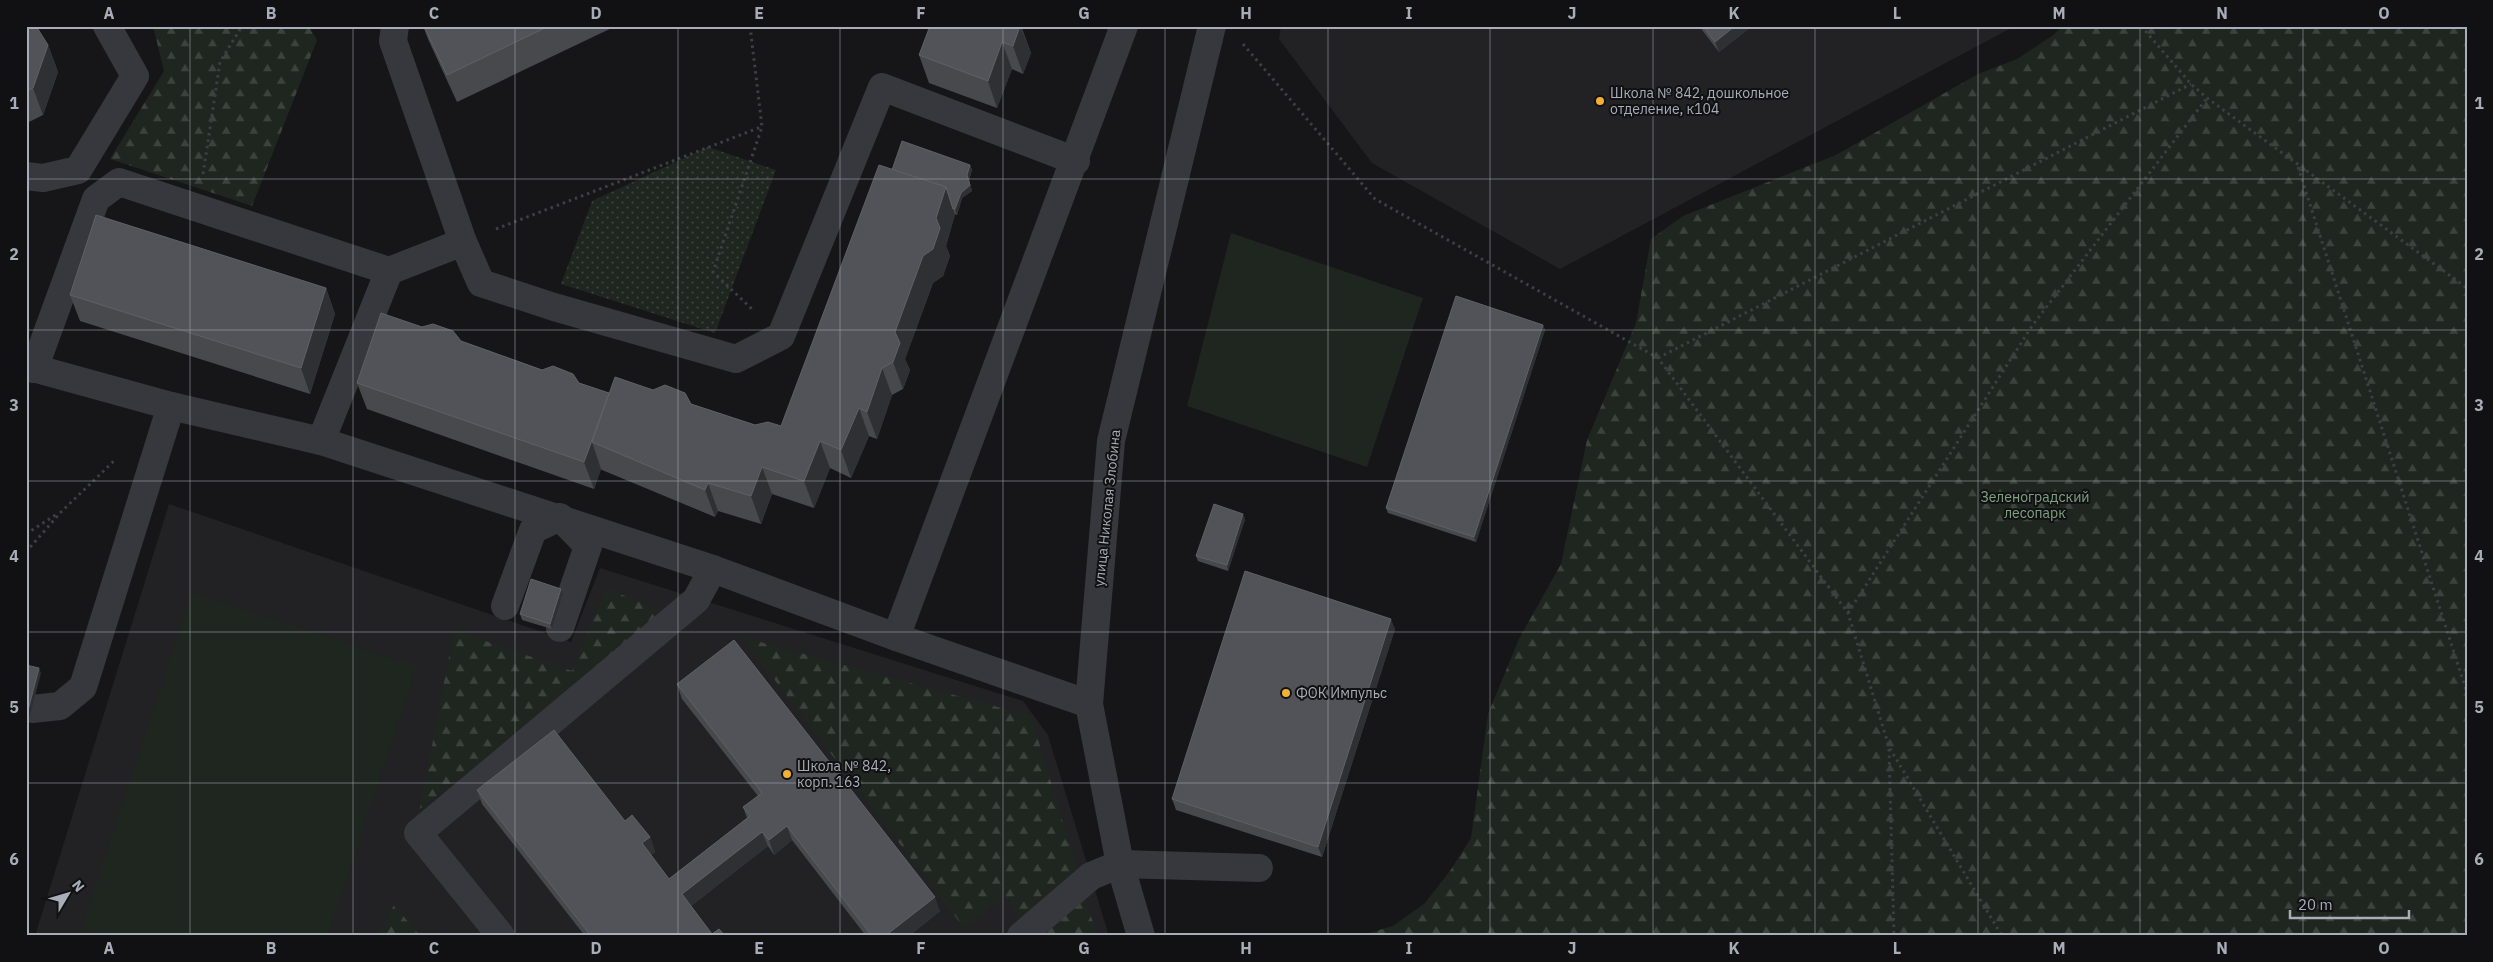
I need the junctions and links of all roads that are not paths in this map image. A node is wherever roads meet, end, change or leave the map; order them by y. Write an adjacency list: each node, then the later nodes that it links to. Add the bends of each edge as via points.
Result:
1 (106, 26): 6 (street, via 135,76 78,170 43,178)
2 (395, 26): 7 (street, via 393,41)
3 (1124, 26): 5 (street)
4 (1212, 26): 17 (street, улица Николая Злобина, via 1111,441)
5 (1076, 161): 7 (street, via 882,87 781,336 736,359 481,283); 16 (street)
6 (26, 176)
7 (463, 242): 8 (street)
8 (389, 271): 9 (street, via 119,182 96,200); 11 (street)
9 (30, 368): 10 (street)
10 (171, 406): 11 (street); 18 (street, via 83,687 60,706)
11 (321, 441): 12 (street)
12 (560, 518): 13 (street); 14 (street, via 533,530); 15 (street, via 588,546)
13 (713, 569): 16 (street); 21 (street, via 696,600 418,832)
14 (505, 606)
15 (560, 628)
16 (896, 637): 17 (street)
17 (1089, 704): 19 (street, улица Николая Злобина)
18 (32, 709)
19 (1120, 864): 20 (street); 22 (street, via 1091,876); 23 (street, улица Николая Злобина)
20 (1258, 868)
21 (501, 936)
22 (1021, 936)
23 (1141, 936)

